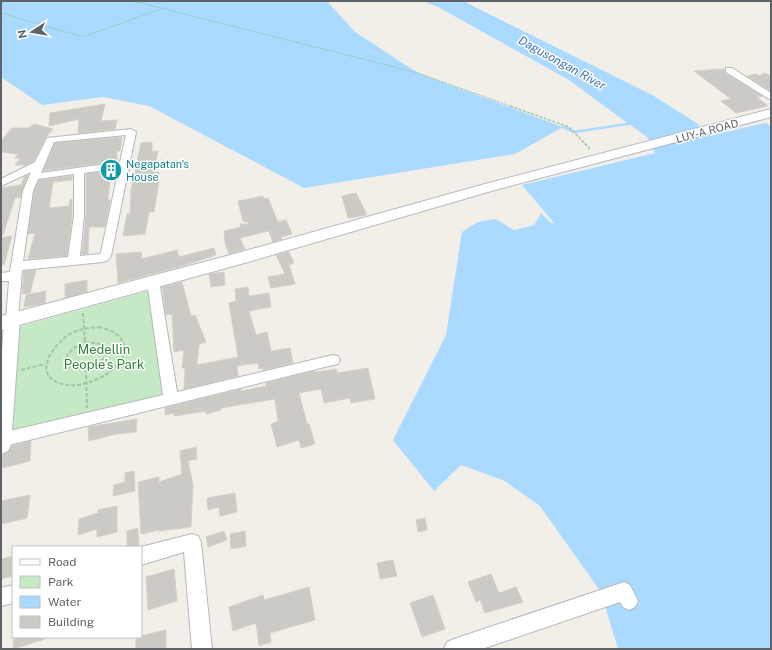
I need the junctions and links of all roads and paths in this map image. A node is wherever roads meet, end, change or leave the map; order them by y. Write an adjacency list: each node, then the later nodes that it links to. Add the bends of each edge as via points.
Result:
1 (133, 1): 2 (path)
2 (161, 9): 3 (path, via 83,37); 7 (path, via 418,73 568,127)
3 (1, 13)
4 (729, 70): 5 (street)
5 (771, 97)
6 (771, 113): 7 (main road, LUY-A ROAD)
7 (599, 158): 16 (main road, LUY-A ROAD)
8 (40, 164): 9 (street, via 50,140 131,132); 11 (street); 12 (street)
9 (125, 164): 10 (street); 13 (street, via 107,253 103,258)
10 (79, 170): 11 (street); 13 (street, via 79,216)
11 (34, 177): 14 (street, via 28,191)
12 (1, 183)
13 (74, 260): 14 (street)
14 (16, 271): 15 (street); 18 (street)
15 (1, 277)
16 (153, 281): 17 (main road, LUY-A ROAD); 26 (street)
17 (82, 300): 18 (main road, LUY-A ROAD); 19 (path)
18 (6, 321): 24 (street)
19 (84, 329): 20 (path); 22 (path, via 70,334 58,343 49,353); 25 (path, via 99,327 112,330 121,336 125,346 123,358 115,369 102,379)
20 (85, 342): 23 (path, via 100,344 104,348 104,354 94,366); 23 (path, via 70,351 66,363 70,368)
21 (333, 360): 26 (street)
22 (45, 364): 24 (path); 25 (path, via 52,380 61,385)
23 (86, 369): 25 (path)
24 (8, 373): 28 (street)
25 (86, 385): 27 (path)
26 (171, 399): 27 (street)
27 (87, 420): 28 (street)
28 (1, 440): 29 (street)
29 (1, 445)
30 (142, 556): 34 (street, via 192,542)
31 (12, 594): 32 (street)
32 (1, 597)
33 (629, 601): 35 (street, via 624,591)
34 (202, 649)
35 (454, 649)

